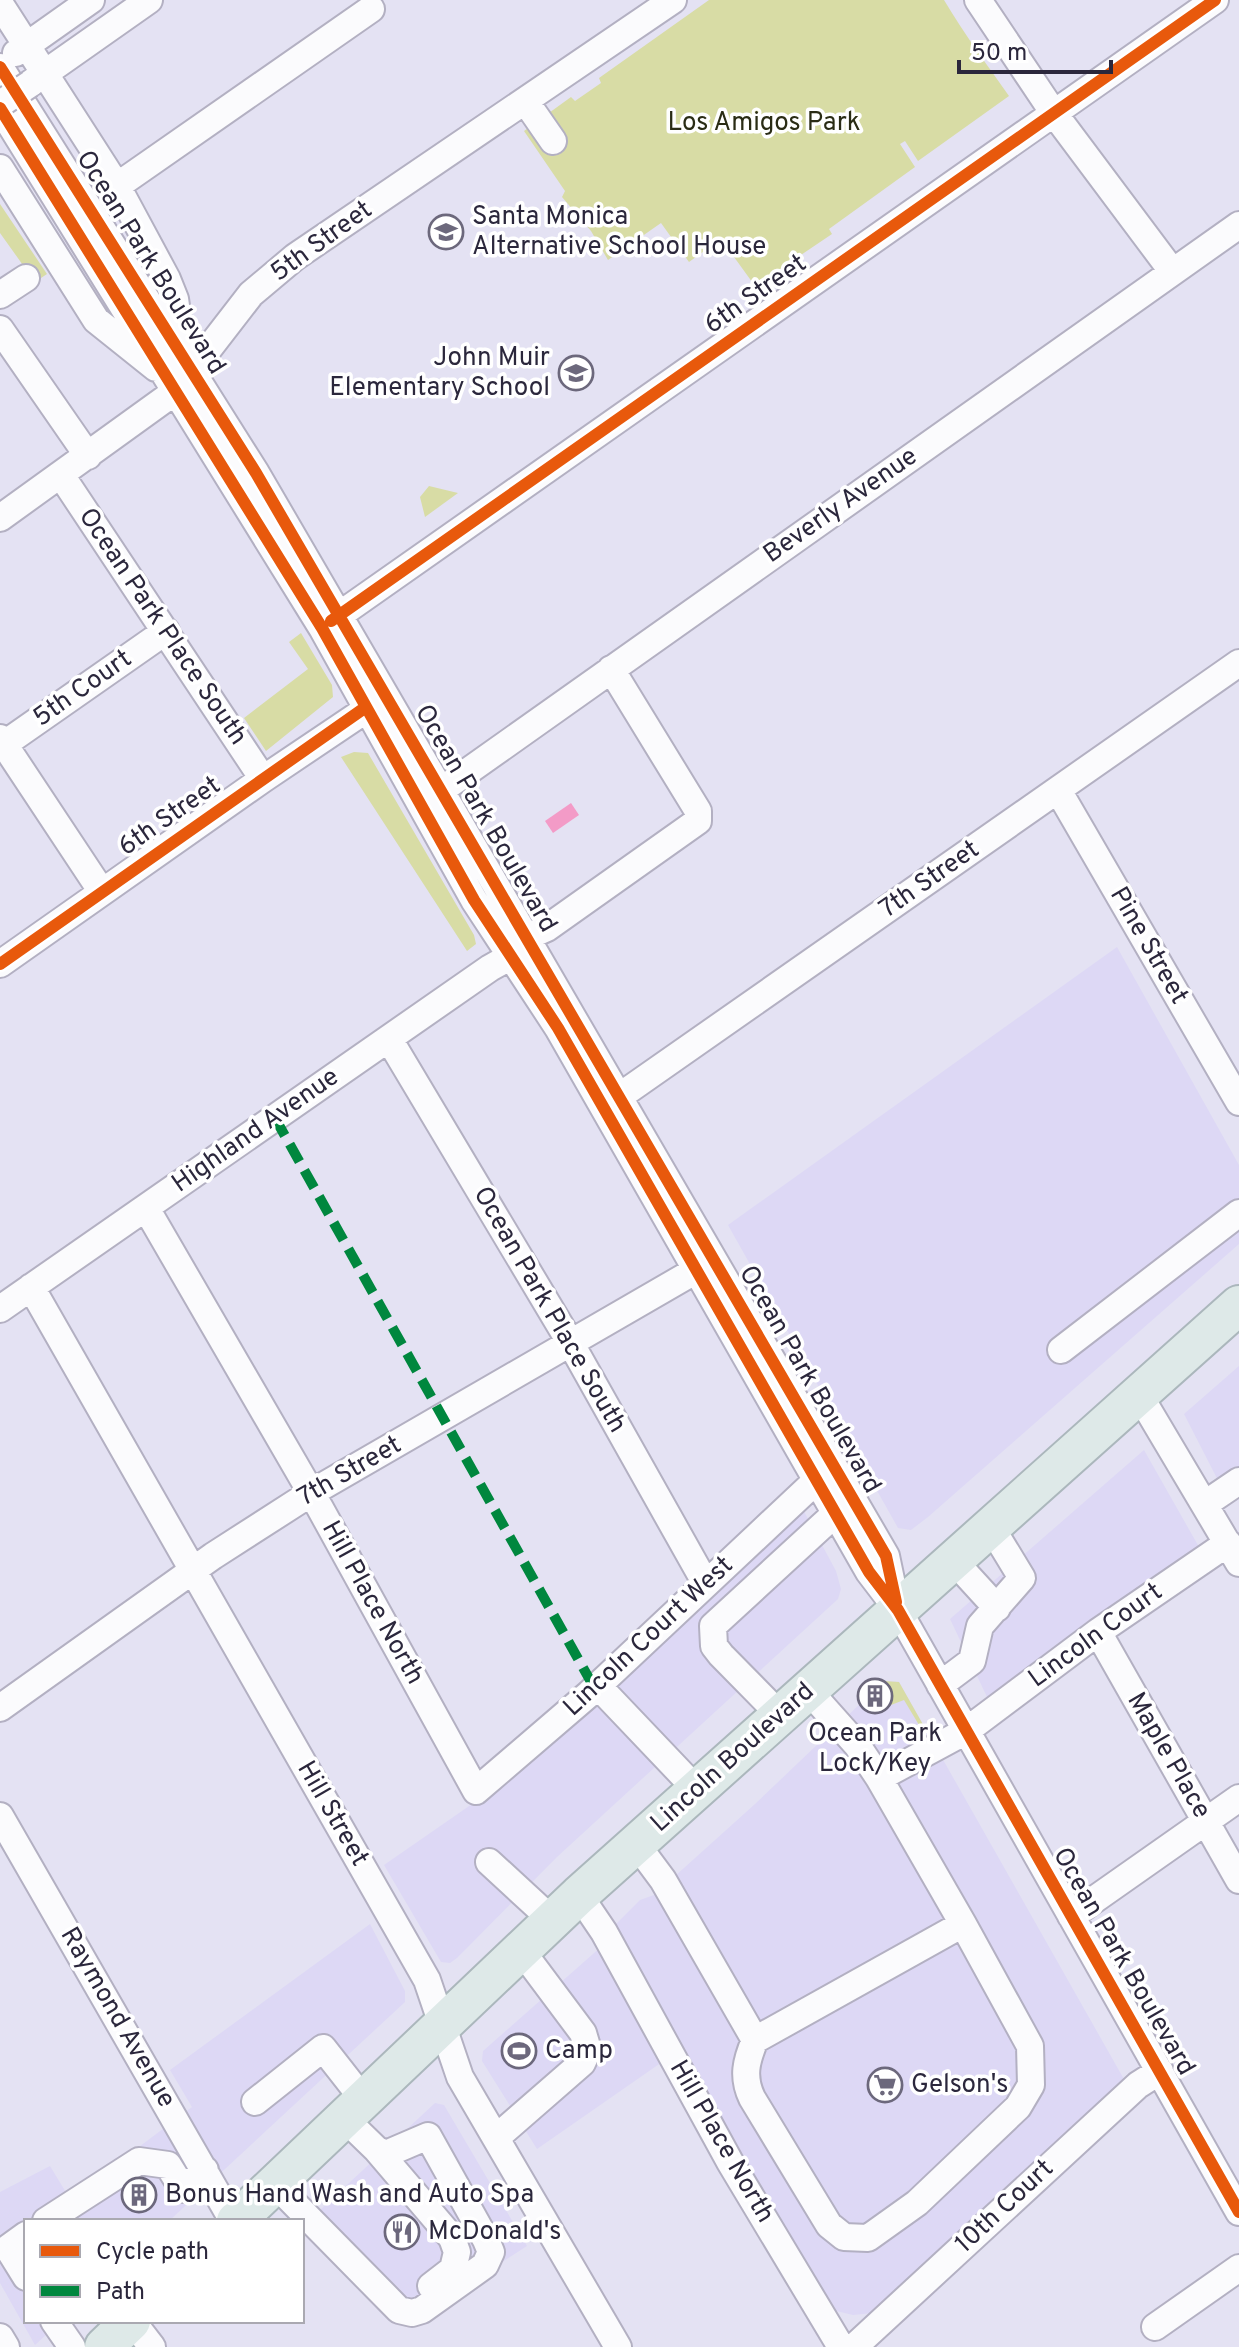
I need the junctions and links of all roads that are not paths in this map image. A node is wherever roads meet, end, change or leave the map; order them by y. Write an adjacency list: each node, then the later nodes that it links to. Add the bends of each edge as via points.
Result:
1 (91, 0): 8 (street)
2 (149, 0): 9 (street)
3 (978, 0): 12 (street)
4 (1215, 0): 12 (street, 6th Street)
5 (664, 3): 10 (street, 5th Street)
6 (0, 4): 8 (street, Ocean Park Boulevard)
7 (371, 9): 15 (street)
8 (11, 57): 9 (street, Ocean Park Boulevard); 21 (street, Ocean Park Boulevard)
9 (38, 78): 11 (street, bridge); 15 (street, Ocean Park Boulevard)
10 (526, 102): 13 (street); 21 (street, 5th Street, via 295,257 251,294)
11 (0, 106): 21 (street, Ocean Park Boulevard)
12 (1053, 112): 17 (street); 25 (street, 6th Street)
13 (553, 141)
14 (0, 168): 21 (street, Ocean Park Boulevard, via 96,320)
15 (117, 186): 21 (street, Ocean Park Boulevard, via 171,287)
16 (1239, 225): 17 (street, Beverly Avenue)
17 (1172, 271): 28 (street, Beverly Avenue)
18 (26, 278): 19 (street)
19 (0, 295)
20 (0, 329): 22 (street)
21 (179, 374): 22 (street, 5th Street); 25 (street, Ocean Park Boulevard)
22 (88, 456): 23 (street, 5th Street)
23 (61, 475): 24 (street, 5th Street); 26 (street, Ocean Park Place South)
24 (0, 518)
25 (331, 621): 29 (street, Ocean Park Boulevard); 32 (street, Ocean Park Boulevard)
26 (166, 631): 31 (street, 5th Court); 34 (street, Ocean Park Place South)
27 (1239, 663): 36 (street, 7th Street)
28 (611, 669): 35 (street, Beverly Avenue); 38 (street, Highland Avenue, via 698,811 698,821)
29 (366, 707): 30 (street, Ocean Park Boulevard); 32 (street, via 379,701); 33 (street, 6th Street)
30 (381, 736): 33 (street); 35 (street, via 429,786); 38 (street, Ocean Park Boulevard, via 474,900)
31 (1, 743): 37 (street)
32 (415, 743): 35 (street, Ocean Park Boulevard)
33 (307, 748): 34 (street, 6th Street)
34 (263, 779): 37 (street, 6th Street)
35 (443, 789): 38 (street, Ocean Park Boulevard)
36 (1058, 790): 42 (street, 7th Street); 43 (street, Pine Street)
37 (102, 892): 39 (street, 6th Street)
38 (520, 946): 40 (street); 41 (street, Highland Avenue)
39 (0, 964)
40 (565, 1022): 42 (street, Ocean Park Boulevard); 46 (street, Ocean Park Boulevard)
41 (389, 1039): 44 (street, Highland Avenue); 50 (street, Ocean Park Place South)
42 (620, 1096): 46 (street, Ocean Park Boulevard)
43 (1239, 1102)
44 (146, 1208): 47 (street, Highland Avenue); 55 (street, Hill Place North)
45 (1239, 1213): 51 (street)
46 (707, 1264): 50 (street, 7th Street); 53 (street, Ocean Park Boulevard); 64 (street, Ocean Park Boulevard, via 886,1556)
47 (31, 1287): 49 (street, Highland Avenue); 61 (street, Hill Street)
48 (1239, 1305): 52 (highway, Lincoln Boulevard)
49 (0, 1309)
50 (570, 1342): 55 (street, 7th Street); 62 (street, Ocean Park Place South)
51 (1061, 1350)
52 (1138, 1393): 56 (street); 58 (highway, Lincoln Boulevard)
53 (818, 1479): 57 (street, Ocean Park Boulevard); 62 (street, Lincoln Court West)
54 (1239, 1481): 56 (street)
55 (311, 1493): 61 (street, 7th Street); 74 (street, Hill Place North)
56 (1205, 1504): 59 (street)
57 (837, 1512): 64 (street, Ocean Park Boulevard, via 869,1572); 70 (street, via 713,1626 714,1646)
58 (991, 1527): 60 (highway, Lincoln Boulevard); 63 (street, via 1022,1578)
59 (1233, 1553): 65 (street, Lincoln Court)
60 (954, 1561): 63 (street); 64 (highway, Lincoln Boulevard)
61 (192, 1571): 69 (street, 7th Street); 86 (street, Hill Street, via 427,1980)
62 (706, 1584): 67 (street, Lincoln Court West)
63 (997, 1608): 66 (street, via 980,1626 972,1661)
64 (898, 1610): 66 (street, Ocean Park Boulevard); 68 (highway, Lincoln Boulevard)
65 (1098, 1632): 71 (street, Lincoln Court); 77 (street, Maple Place)
66 (940, 1685): 71 (street, Ocean Park Boulevard)
67 (598, 1686): 73 (street); 74 (street, Lincoln Court West)
68 (808, 1690): 70 (highway, Lincoln Boulevard); 72 (street)
69 (0, 1708)
70 (780, 1715): 73 (highway, Lincoln Boulevard)
71 (966, 1731): 72 (street, Lincoln Court); 82 (street, Ocean Park Boulevard)
72 (879, 1778): 84 (street)
73 (697, 1790): 78 (highway, Lincoln Boulevard)
74 (476, 1791)
75 (1239, 1798): 77 (street)
76 (0, 1816): 93 (street, Raymond Avenue)
77 (1206, 1822): 80 (street, Maple Place); 82 (street)
78 (637, 1845): 81 (highway, Lincoln Boulevard); 87 (street, via 663,1880)
79 (489, 1862): 83 (street)
80 (1239, 1880)
81 (579, 1895): 83 (highway, Lincoln Boulevard); 113 (street, Hill Place North)
82 (1071, 1916): 88 (street, Ocean Park Boulevard)
83 (552, 1920): 85 (highway, Lincoln Boulevard)
84 (963, 1924): 87 (street); 87 (street, via 1030,2046 1031,2085 1018,2107 917,2203 868,2238 844,2237 829,2225 752,2098 745,2076)
85 (521, 1950): 86 (highway, Lincoln Boulevard); 91 (street, via 583,2033 588,2050 582,2063)
86 (441, 2026): 90 (highway, Lincoln Boulevard); 91 (street, Hill Street, via 460,2077)
87 (755, 2040)
88 (1160, 2071): 95 (street, Ocean Park Boulevard); 114 (street, 10th Court, via 1138,2085)
89 (255, 2102): 90 (street, via 323,2048)
90 (353, 2108): 92 (street); 94 (highway, Lincoln Boulevard)
91 (497, 2137): 112 (street, Hill Street)
92 (377, 2150): 102 (street, via 452,2238 457,2252 453,2269); 102 (street, via 386,2154 428,2136 491,2252 485,2265)
93 (205, 2170): 96 (street, via 183,2189 168,2165 139,2161); 97 (street, Raymond Avenue)
94 (275, 2184): 98 (highway, Lincoln Boulevard); 102 (street)
95 (1239, 2212)
96 (49, 2219)
97 (234, 2219)
98 (237, 2219)
99 (11, 2245): 101 (street)
100 (1239, 2268): 106 (street)
101 (24, 2273)
102 (405, 2312)
103 (55, 2323): 109 (street)
104 (129, 2323): 110 (highway)
105 (133, 2323): 111 (street)
106 (1155, 2327)
107 (0, 2337): 108 (street)
108 (6, 2347)
109 (72, 2347)
110 (104, 2347)
111 (152, 2347)
112 (618, 2347)
113 (841, 2347)
114 (854, 2347)

